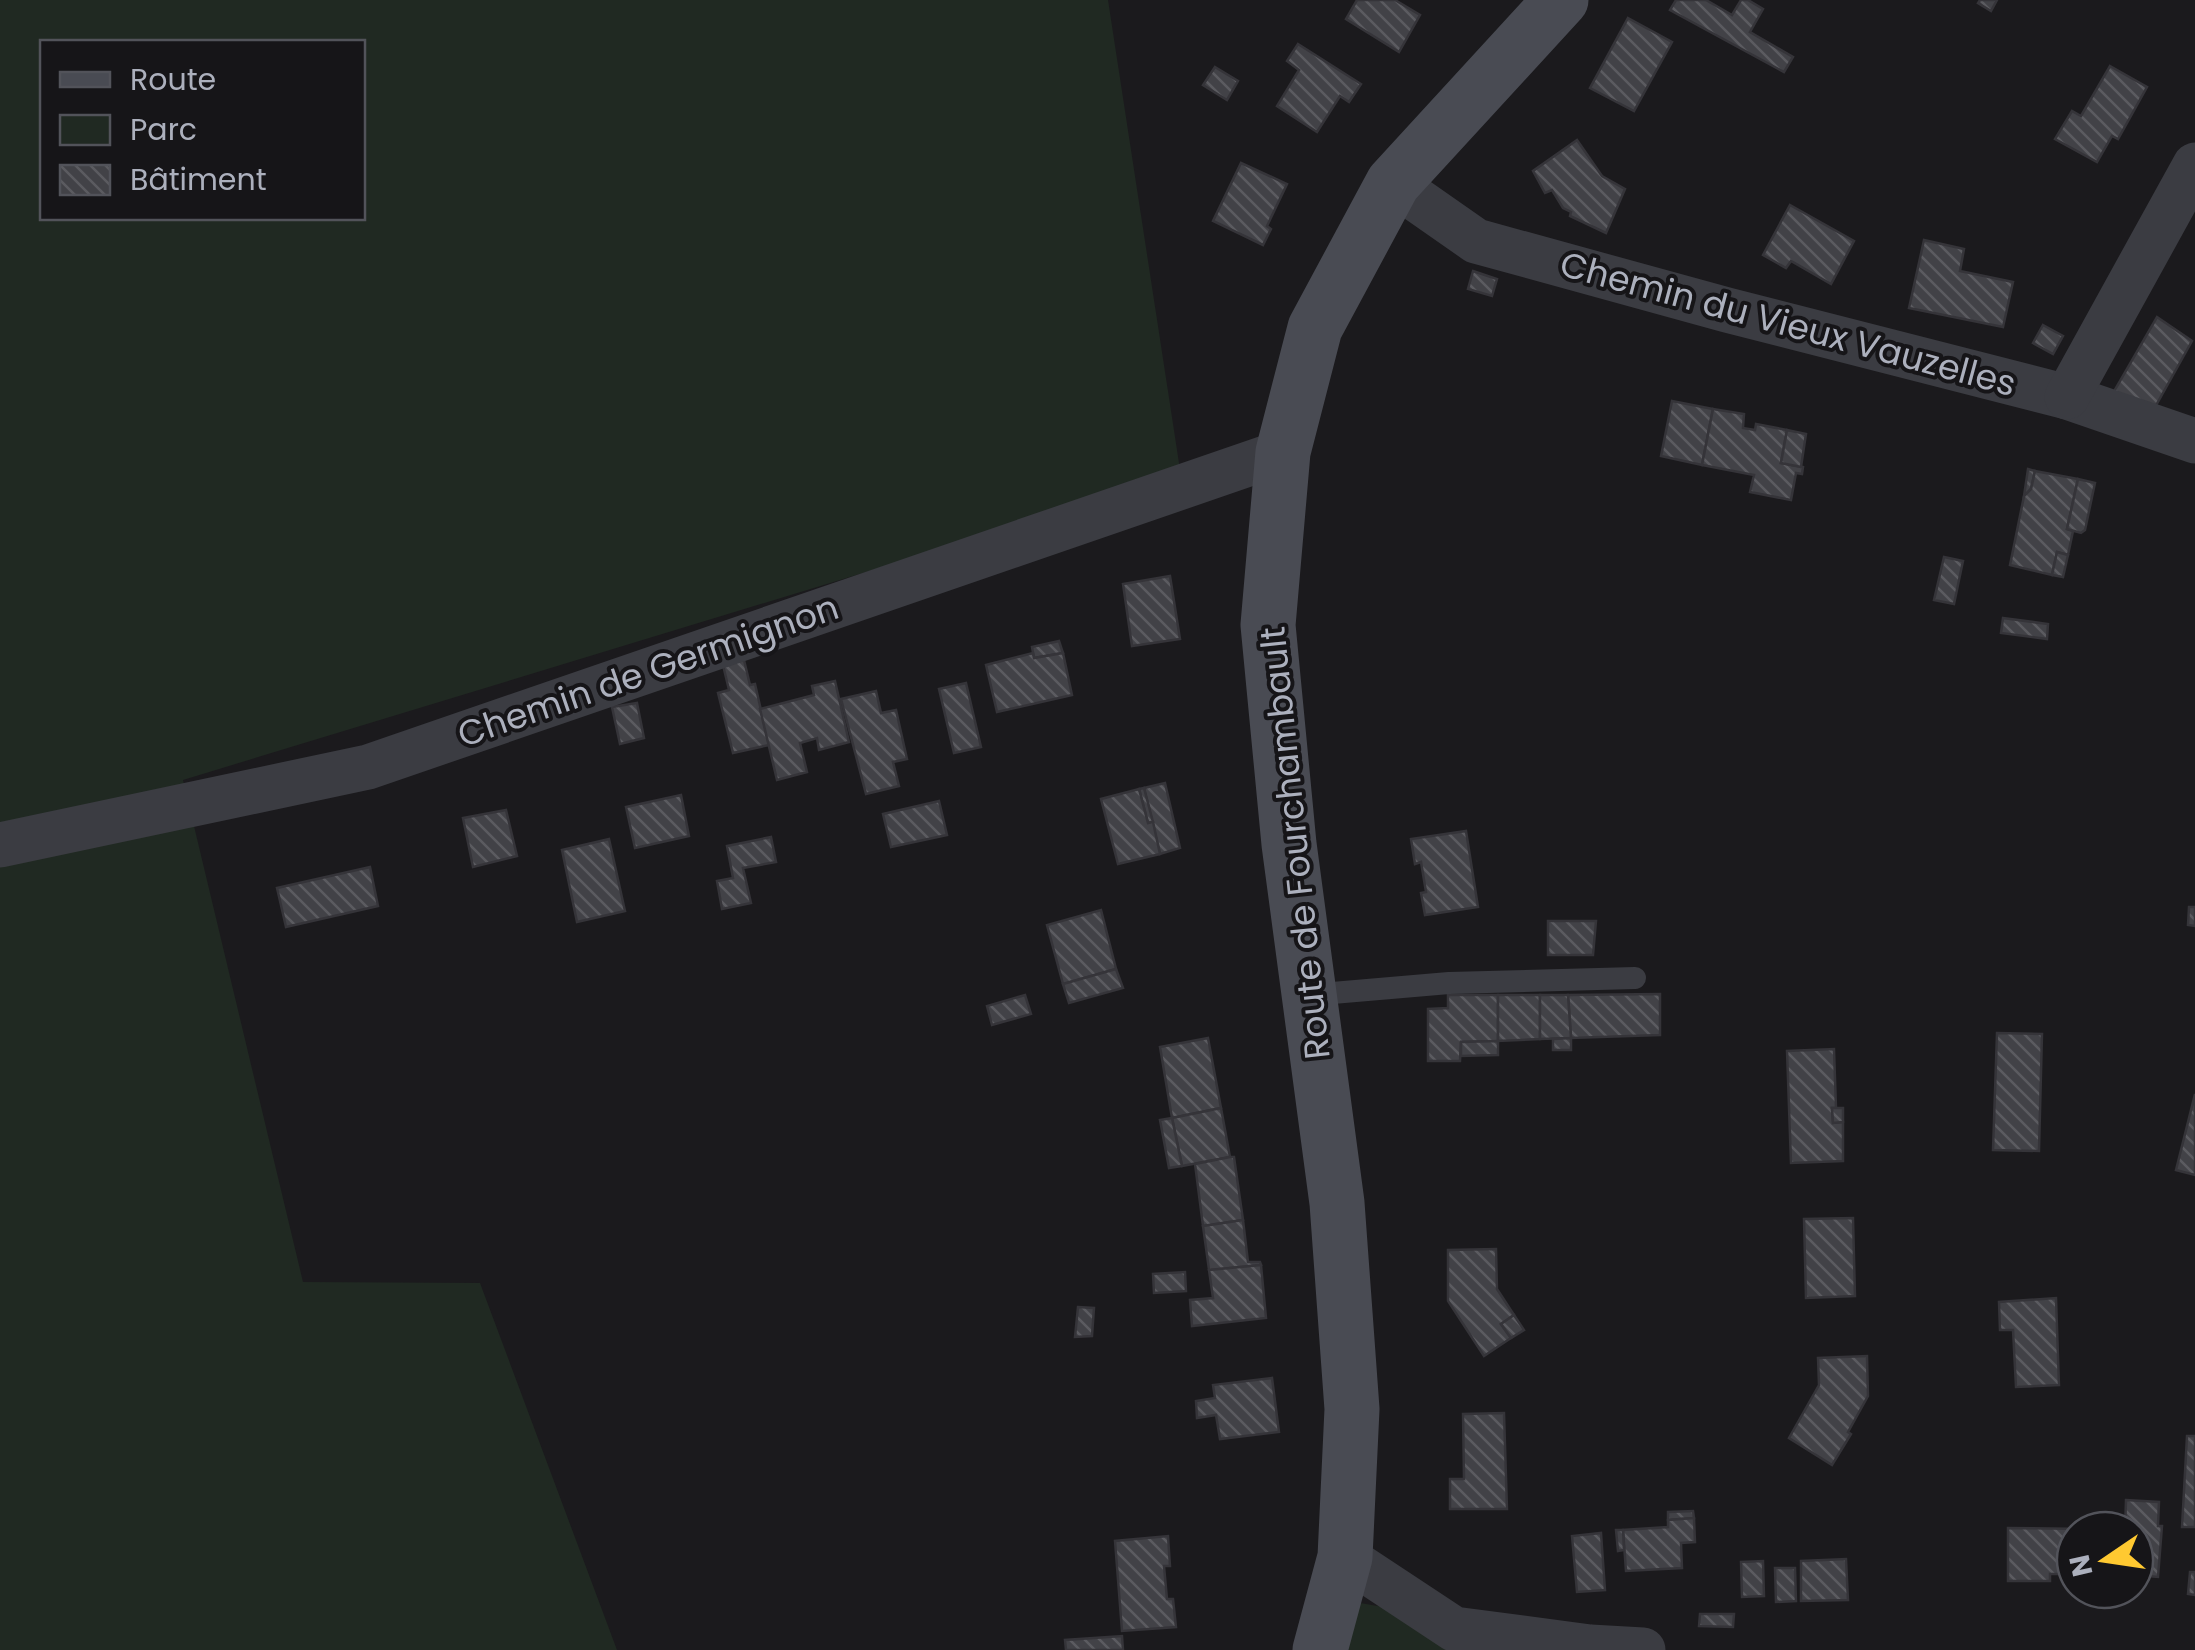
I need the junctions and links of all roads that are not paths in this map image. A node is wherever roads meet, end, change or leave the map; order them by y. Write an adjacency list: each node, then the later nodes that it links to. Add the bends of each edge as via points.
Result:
1 (1561, 0): 3 (main road, Route de Fourchambault)
2 (2195, 165): 4 (street)
3 (1392, 183): 4 (street, Chemin du Vieux Vauzelles, via 1476,242); 6 (main road, Route de Fourchambault, via 1316,328)
4 (2067, 397): 5 (street, Chemin du Vieux Vauzelles)
5 (2195, 441)
6 (1283, 452): 7 (street, Chemin de Germignon, via 368,768); 9 (main road, Route de Fourchambault, via 1268,625)
7 (0, 845)
8 (1635, 978): 9 (lane, via 1448,982)
9 (1309, 995): 10 (main road, Route de Fourchambault, via 1337,1203 1352,1409)
10 (1344, 1557): 11 (main road, Route de Fourchambault); 12 (street, via 1454,1629)
11 (1320, 1650)
12 (1643, 1650)

